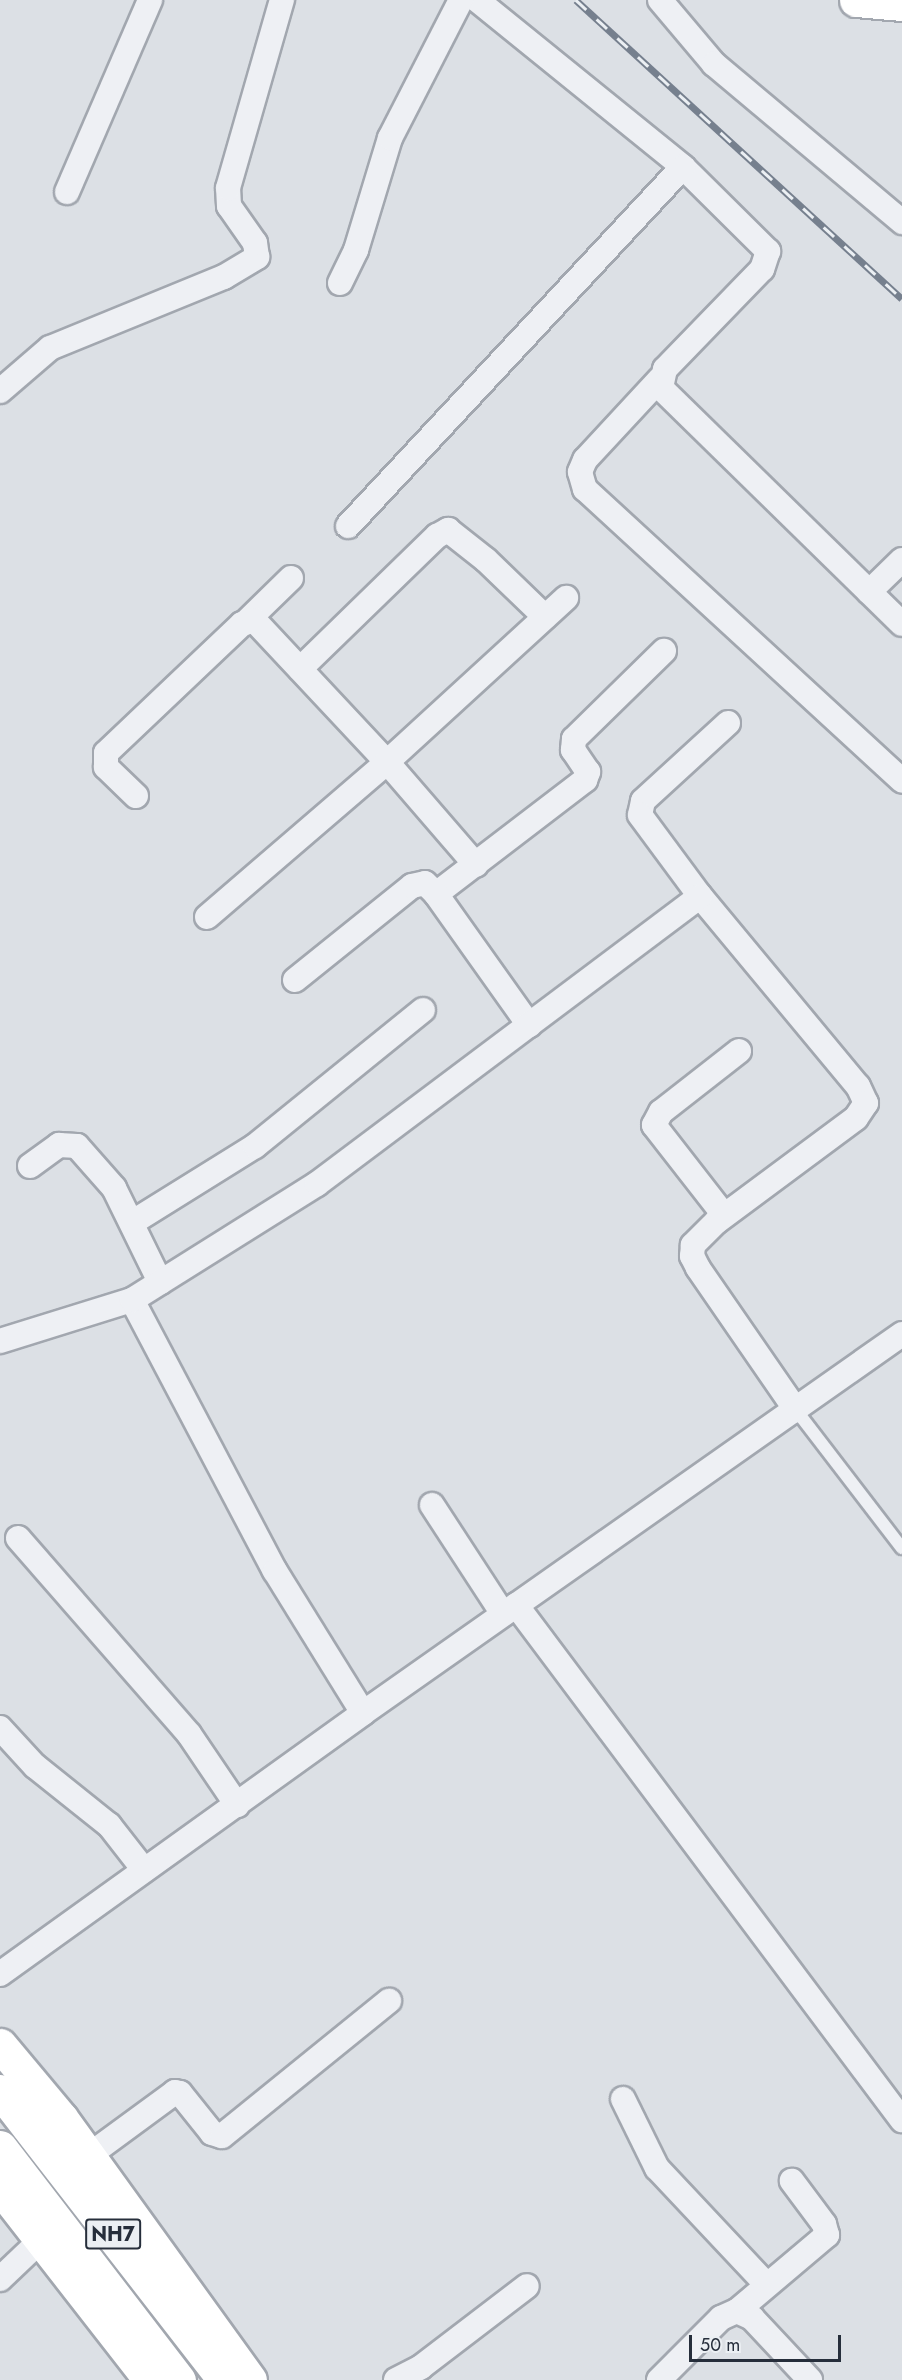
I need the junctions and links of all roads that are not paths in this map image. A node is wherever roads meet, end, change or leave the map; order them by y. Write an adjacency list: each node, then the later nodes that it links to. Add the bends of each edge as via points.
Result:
1 (150, 0): 9 (street)
2 (282, 0): 13 (street, via 227,194 229,206 255,243 257,257 224,278 50,348)
3 (461, 0): 11 (street, via 390,138 356,250)
4 (477, 0): 8 (street)
5 (660, 0): 10 (street, via 714,64)
6 (856, 0): 7 (main road)
7 (902, 4)
8 (683, 167): 12 (street, via 762,243 768,251 767,261 683,347); 14 (street)
9 (67, 192)
10 (902, 222)
11 (340, 282)
12 (660, 379): 17 (street, via 666,397); 26 (street, via 585,460 580,472 585,489)
13 (0, 391)
14 (348, 526)
15 (902, 560): 17 (street)
16 (291, 578): 20 (street)
17 (869, 592): 21 (street)
18 (566, 598): 19 (street)
19 (545, 617): 23 (street, via 448,530 424,548); 25 (street)
20 (248, 620): 23 (street, via 258,623); 27 (street, via 106,753 106,767)
21 (902, 624)
22 (664, 651): 28 (street, via 574,739 573,750 588,772 585,780)
23 (300, 669): 25 (street)
24 (728, 723): 30 (street, via 639,808 643,824)
25 (387, 762): 28 (street); 31 (street)
26 (902, 781)
27 (136, 796)
28 (476, 865): 29 (street)
29 (436, 894): 32 (street, via 425,883 412,886); 34 (street)
30 (700, 896): 34 (street); 37 (street, via 858,1086 866,1103 856,1118)
31 (207, 917)
32 (295, 980)
33 (423, 1010): 38 (street, via 255,1146)
34 (529, 1025): 39 (street, via 352,1160)
35 (739, 1051): 37 (street, via 661,1112 654,1125)
36 (30, 1166): 38 (street, via 59,1145 77,1146 114,1188)
37 (724, 1215): 43 (street, via 698,1238 692,1256)
38 (133, 1222): 39 (street)
39 (160, 1282): 40 (street)
40 (132, 1300): 42 (street); 48 (street, via 275,1571)
41 (902, 1334): 43 (street)
42 (0, 1341)
43 (796, 1410): 46 (lane); 47 (street)
44 (432, 1505): 47 (street)
45 (18, 1538): 50 (street, via 189,1734)
46 (902, 1548)
47 (509, 1609): 48 (street); 56 (street)
48 (363, 1713): 50 (street)
49 (0, 1728): 51 (street, via 44,1774 109,1825)
50 (237, 1805): 51 (street)
51 (144, 1870): 52 (street)
52 (0, 1974)
53 (389, 2001): 60 (street, via 222,2136 212,2133 180,2093 175,2092)
54 (0, 2045): 60 (main road)
55 (0, 2091): 70 (main road, NH7)
56 (894, 2095): 58 (street)
57 (624, 2099): 65 (street, via 657,2168)
58 (902, 2120)
59 (0, 2147): 69 (main road, NH7)
60 (88, 2156): 71 (main road)
61 (792, 2181): 65 (street, via 825,2224 827,2235)
62 (0, 2187): 63 (main road)
63 (42, 2240): 64 (street); 68 (main road)
64 (0, 2279)
65 (766, 2284): 67 (street)
66 (527, 2286): 72 (street, via 421,2367)
67 (737, 2311): 73 (street, via 721,2318); 74 (street, via 752,2318)
68 (150, 2380)
69 (179, 2380)
70 (224, 2380)
71 (250, 2380)
72 (396, 2380)
73 (659, 2380)
74 (810, 2380)

